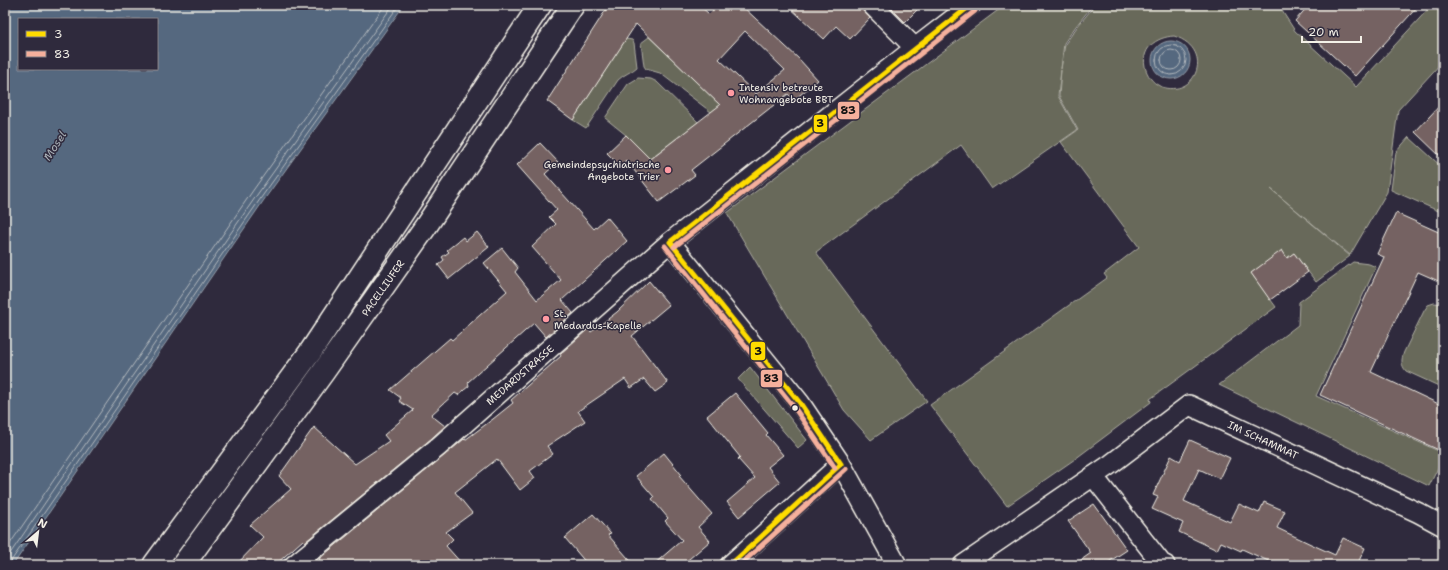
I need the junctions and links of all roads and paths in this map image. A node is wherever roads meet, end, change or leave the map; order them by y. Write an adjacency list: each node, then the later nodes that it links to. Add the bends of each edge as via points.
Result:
1 (540, 5): 10 (main road, via 311,351)
2 (573, 5): 11 (main road, PACELLIUFER, via 426,226)
3 (872, 5): 5 (street)
4 (971, 5): 5 (street, MEDARDSTRASSE)
5 (915, 48): 6 (street, MEDARDSTRASSE)
6 (670, 242): 7 (street, via 800,403); 12 (street, MEDARDSTRASSE, via 438,447)
7 (841, 464): 13 (street); 14 (street)
8 (1093, 476): 9 (street, IM SCHAMMAT, via 1189,405); 15 (street, IM SCHAMMAT); 16 (street)
9 (1443, 526)
10 (154, 565)
11 (183, 565)
12 (294, 565)
13 (730, 565)
14 (897, 565)
15 (963, 565)
16 (1165, 565)

